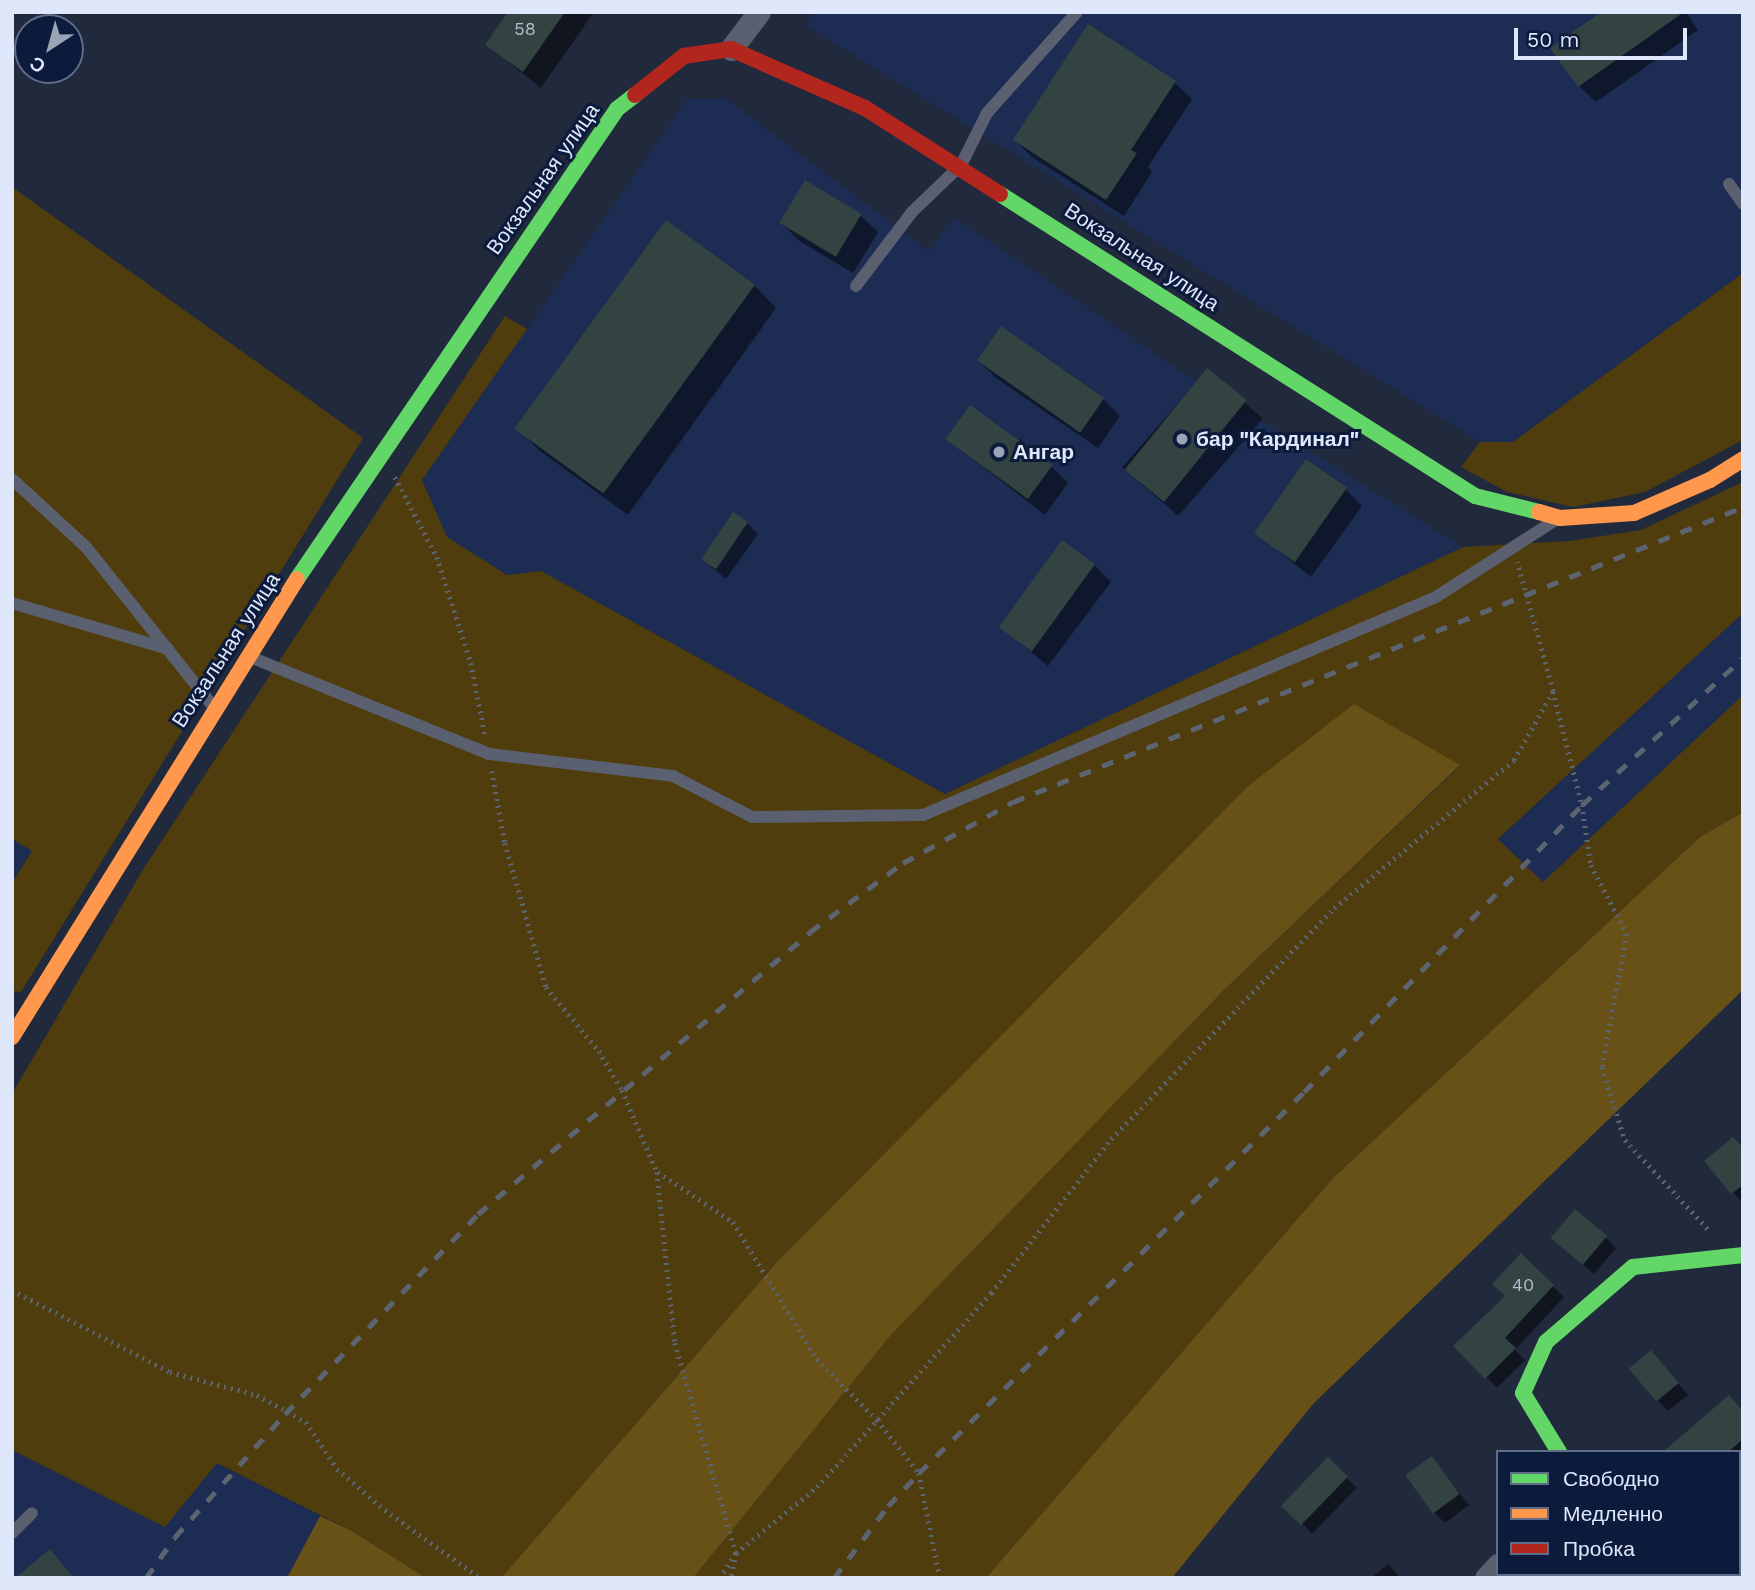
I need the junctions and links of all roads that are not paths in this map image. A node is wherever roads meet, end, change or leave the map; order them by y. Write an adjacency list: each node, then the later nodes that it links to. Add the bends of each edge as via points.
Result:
1 (758, 12): 3 (street)
2 (1077, 12): 4 (lane, via 986,113)
3 (731, 49): 4 (street, Вокзальная улица, via 865,108); 13 (street, Вокзальная улица, via 684,56 617,109 381,450)
4 (961, 165): 7 (lane, via 912,212); 10 (street, Вокзальная улица, via 1475,496)
5 (1729, 184): 6 (lane)
6 (1743, 204)
7 (856, 286)
8 (1743, 459): 10 (street, Вокзальная улица, via 1710,480 1634,513)
9 (12, 479): 12 (lane, via 86,547)
10 (1560, 517): 13 (lane, via 1436,597 923,815 752,817 673,776 489,754)
11 (12, 603): 12 (lane)
12 (168, 649): 14 (lane)
13 (247, 655): 14 (street, Вокзальная улица)
14 (214, 707): 15 (street, Вокзальная улица)
15 (19, 1013): 16 (street, Вокзальная улица)
16 (12, 1037)
17 (1738, 1255): 18 (street, via 1633,1267 1546,1342 1523,1394)
18 (1558, 1450)
19 (32, 1513): 20 (lane)
20 (12, 1532)

